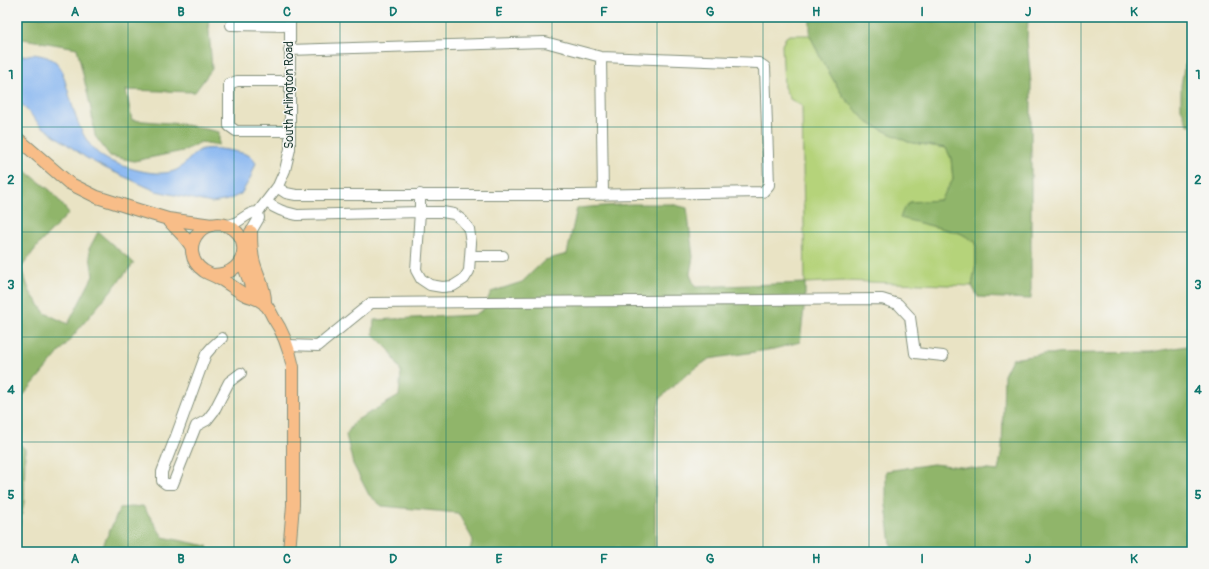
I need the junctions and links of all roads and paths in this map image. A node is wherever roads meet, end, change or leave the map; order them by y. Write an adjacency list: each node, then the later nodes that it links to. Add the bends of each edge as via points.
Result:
1 (290, 22): 2 (street); 3 (street, South Arlington Road)
2 (231, 25)
3 (289, 50): 4 (street, via 545,42); 5 (street, South Arlington Road)
4 (601, 57): 10 (street); 10 (street, via 759,63 766,67 769,185 763,192)
5 (290, 81): 6 (street, South Arlington Road); 6 (street, via 237,81 229,84 229,126 236,131)
6 (290, 131): 8 (street, South Arlington Road, via 290,149 285,170)
7 (17, 138): 14 (main road, via 69,183 97,197)
8 (277, 187): 9 (street, via 296,196); 11 (street, South Arlington Road)
9 (420, 194): 10 (street); 13 (street)
10 (603, 195)
11 (267, 202): 12 (street, South Arlington Road); 13 (street, via 283,212 298,215)
12 (258, 212): 16 (street, South Arlington Road, via 252,212 232,225); 17 (street, South Arlington Road, via 258,218)
13 (420, 212): 20 (street, via 454,214 462,220 469,230); 20 (street, via 416,270 421,279 430,285 453,286 464,279 470,271)
14 (168, 219): 15 (main road); 18 (main road)
15 (212, 224): 16 (main road); 18 (main road, via 200,230 195,236)
16 (225, 225): 19 (main road, via 239,235)
17 (250, 232): 19 (street, South Arlington Road); 24 (main road, via 254,262 266,295)
18 (192, 248): 22 (main road, via 198,267)
19 (243, 254): 22 (main road, via 236,268 221,275); 23 (main road, via 243,265)
20 (470, 256): 21 (street)
21 (503, 256)
22 (213, 275): 23 (main road)
23 (252, 296): 24 (main road)
24 (265, 305): 26 (main road)
25 (222, 338): 28 (street, via 206,354 199,371 162,472 162,481 166,484 173,484 196,426 208,420 229,382)
26 (288, 345): 27 (street, via 318,346 371,302 882,299 898,304 910,317 915,354); 29 (main road, via 292,367 293,505)
27 (943, 356)
28 (241, 373)
29 (290, 552)

